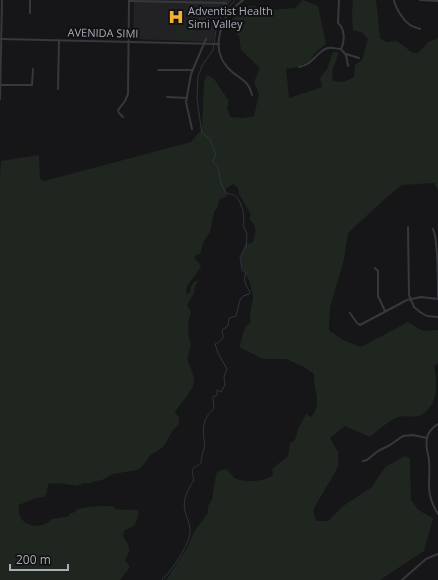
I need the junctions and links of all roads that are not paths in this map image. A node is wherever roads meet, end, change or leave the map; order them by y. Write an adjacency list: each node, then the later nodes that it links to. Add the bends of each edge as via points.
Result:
1 (2, 0): 12 (street)
2 (30, 0): 10 (street)
3 (243, 0): 17 (street, via 226,17)
4 (339, 0): 18 (street, via 338,23 342,28 343,39)
5 (394, 0): 11 (street, via 407,22)
6 (420, 0): 8 (street)
7 (129, 1): 9 (street); 15 (street)
8 (438, 1)
9 (226, 3)
10 (30, 12)
11 (420, 29)
12 (1, 39): 14 (street, AVENIDA SIMI); 26 (street)
13 (206, 39): 16 (street)
14 (59, 40): 15 (street, AVENIDA SIMI); 28 (street)
15 (128, 41): 16 (street, AVENIDA SIMI); 33 (street, via 128,94 118,110)
16 (205, 43): 17 (street, AVENIDA SIMI); 25 (street)
17 (219, 44): 29 (street, via 222,61 246,82)
18 (341, 49): 19 (street); 22 (street, via 327,48 310,64)
19 (346, 54): 20 (street); 21 (street)
20 (360, 58)
21 (348, 66)
22 (299, 67)
23 (33, 69): 26 (street, via 32,86)
24 (158, 70): 25 (street)
25 (193, 70): 31 (street)
26 (0, 85): 27 (street)
27 (0, 89): 32 (street)
28 (58, 90)
29 (252, 94)
30 (167, 98): 31 (street)
31 (187, 98): 34 (street)
32 (0, 99)
33 (123, 117)
34 (192, 129)
35 (408, 227): 39 (street)
36 (433, 230): 38 (street, via 438,249)
37 (375, 268): 40 (street, via 378,271 378,296)
38 (438, 298): 39 (street)
39 (410, 299): 40 (street); 42 (street, via 420,312)
40 (385, 311): 41 (street, via 361,324 358,324)
41 (350, 313)
42 (438, 318)
43 (438, 424): 44 (street)
44 (427, 438): 45 (street, via 402,436); 46 (street, via 429,493)
45 (363, 461)
46 (438, 514)
47 (438, 554): 48 (street, via 426,559)
48 (402, 580)

